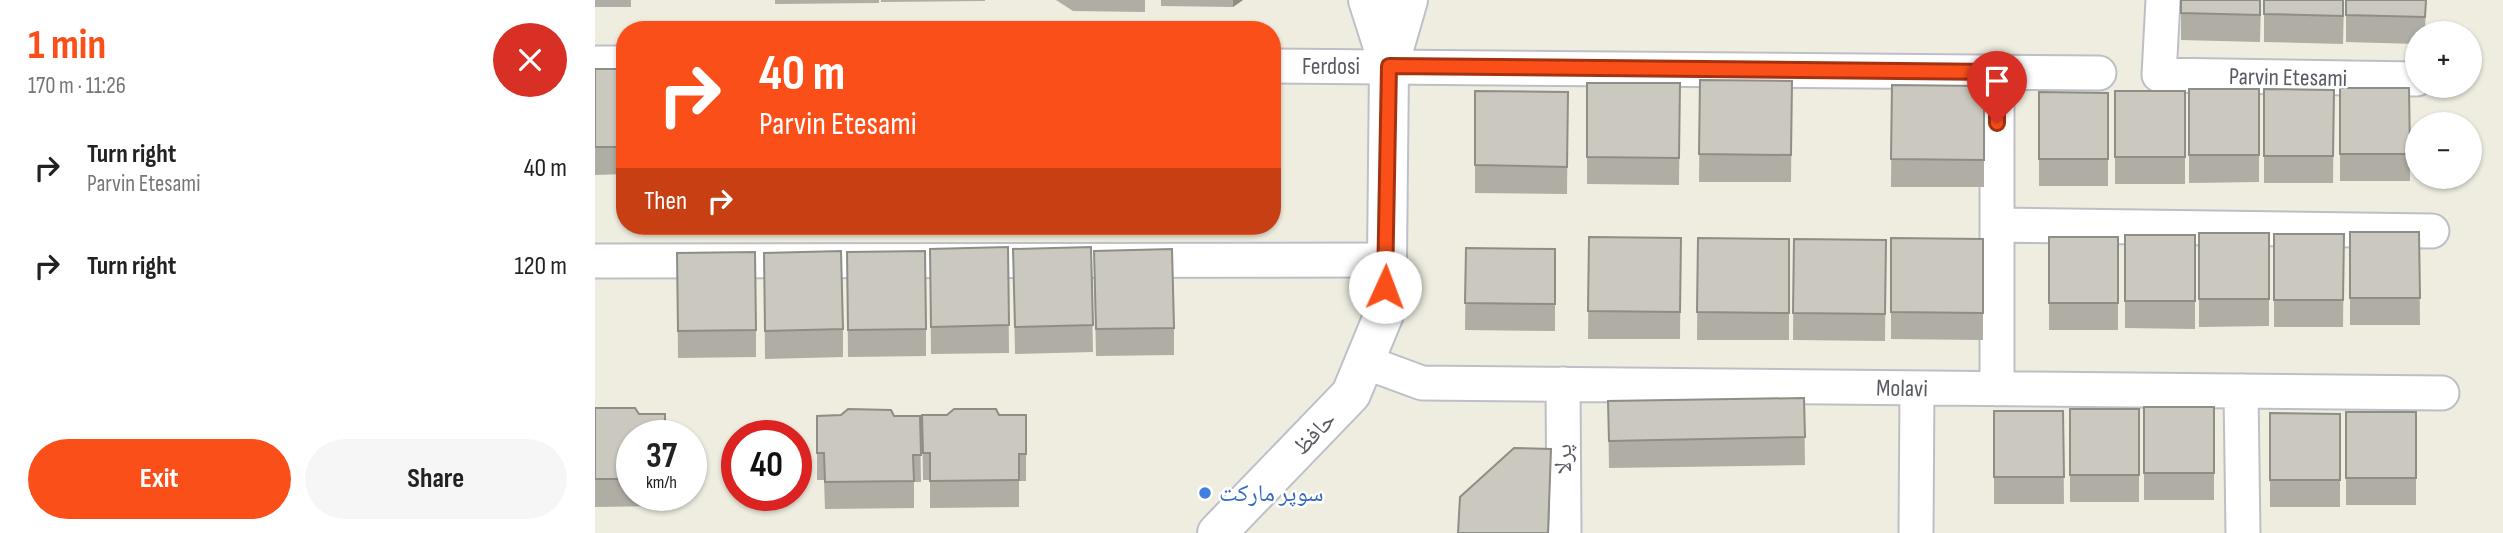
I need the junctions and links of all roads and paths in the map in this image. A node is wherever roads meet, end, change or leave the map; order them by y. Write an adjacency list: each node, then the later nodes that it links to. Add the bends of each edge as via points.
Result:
1 (1368, 0): 7 (street)
2 (1408, 0): 7 (street)
3 (2163, 0): 10 (street, Parvin Etesami, via 2159,75)
4 (595, 63): 5 (street)
5 (616, 63)
6 (1281, 66): 7 (street, Ferdosi)
7 (1389, 66): 8 (street); 13 (street, حافظ)
8 (1997, 72): 9 (street); 11 (street)
9 (2099, 73)
10 (2405, 79)
11 (1997, 225): 12 (street); 18 (street)
12 (2431, 231)
13 (1387, 260): 14 (street); 15 (street, حافظ, via 1384,314)
14 (595, 261)
15 (1365, 362): 16 (street, Molavi, via 1422,383); 21 (street, حافظ, via 1352,394)
16 (1563, 384): 17 (street, Molavi); 22 (street, پرلا)
17 (1917, 388): 18 (street, Molavi); 23 (street)
18 (1997, 389): 19 (street, Molavi)
19 (2241, 391): 20 (street, Molavi); 24 (street)
20 (2442, 393)
21 (1217, 533)
22 (1564, 533)
23 (1916, 533)
24 (2243, 533)

